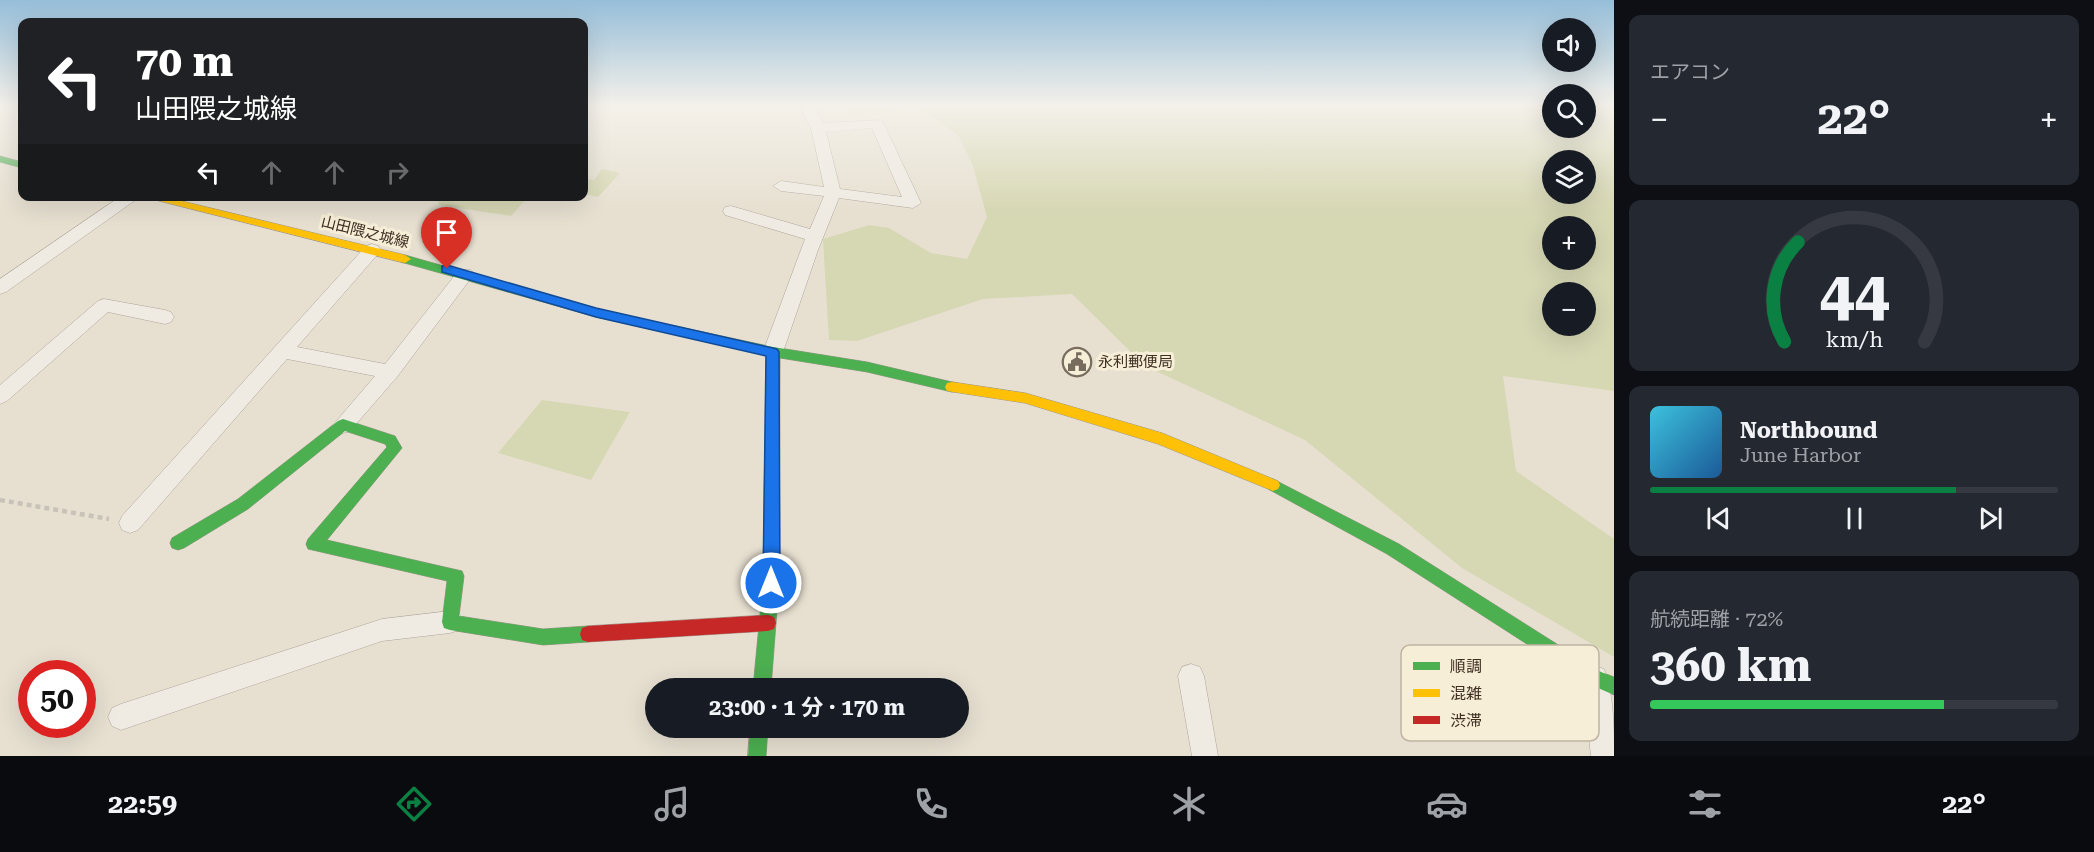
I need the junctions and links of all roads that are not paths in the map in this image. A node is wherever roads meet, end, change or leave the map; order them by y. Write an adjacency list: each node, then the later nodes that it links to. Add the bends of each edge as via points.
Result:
1 (821, 140): 6 (street)
2 (885, 140): 6 (street, via 913,203)
3 (0, 159): 4 (street)
4 (18, 164)
5 (781, 186): 6 (street)
6 (833, 193): 10 (street)
7 (126, 201): 13 (street)
8 (166, 201): 11 (street, 山田隈之城線)
9 (731, 211): 10 (street)
10 (815, 236): 16 (street)
11 (372, 250): 12 (street, 山田隈之城線); 15 (street)
12 (465, 274): 16 (street, 山田隈之城線, via 596,313); 17 (street)
13 (0, 288)
14 (165, 317): 18 (street, via 104,305)
15 (282, 351): 17 (street); 20 (street)
16 (772, 352): 23 (street); 24 (street, 山田隈之城線, via 1025,398 1172,443 1267,482 1393,549)
17 (390, 372): 19 (street)
18 (0, 396)
19 (343, 425): 21 (street, via 254,498); 22 (street, via 390,440 395,448 314,544 456,576)
20 (130, 523)
21 (178, 543)
22 (450, 622): 23 (street, via 543,637); 28 (street, via 382,630)
23 (768, 623): 26 (street)
24 (1545, 645)
25 (1191, 676): 31 (street)
26 (763, 678)
27 (1604, 682): 32 (street)
28 (121, 717)
29 (758, 738): 30 (street)
30 (757, 756)
31 (1205, 756)
32 (1604, 756)

